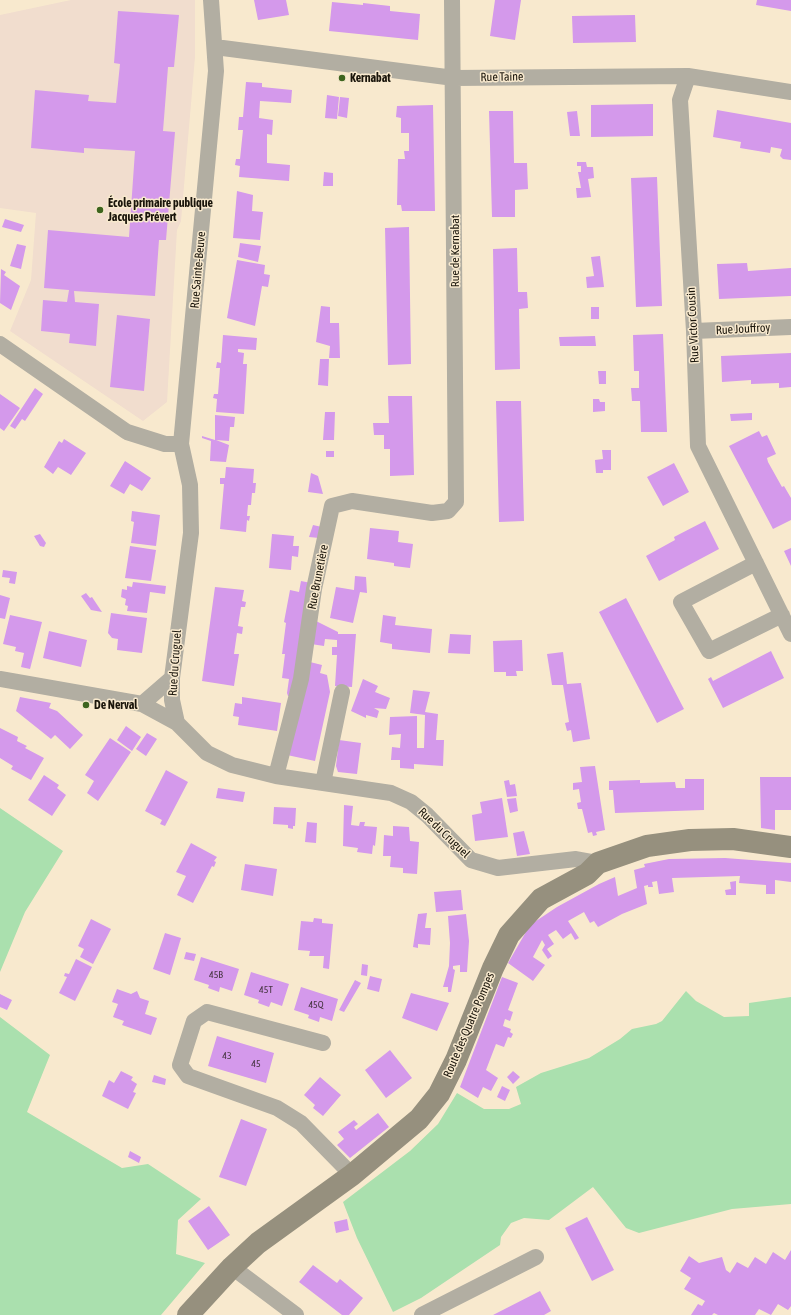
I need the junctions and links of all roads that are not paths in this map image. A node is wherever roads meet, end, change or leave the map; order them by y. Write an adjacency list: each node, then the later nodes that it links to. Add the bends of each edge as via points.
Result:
1 (210, 0): 3 (street, Rue Sainte-Beuve)
2 (452, 0): 5 (street, Rue de Kernabat)
3 (215, 47): 5 (street, Rue Taine); 10 (street, Rue Sainte-Beuve, via 216,71)
4 (688, 76): 5 (street, Rue Taine); 6 (street, Rue Taine); 8 (street, Rue Victor Cousin, via 680,100)
5 (454, 78): 11 (street, Rue de Kernabat)
6 (791, 92)
7 (791, 326): 8 (street, Rue Jouffroy)
8 (694, 331): 12 (street, Rue Victor Cousin, via 698,446)
9 (0, 344): 10 (street, via 127,432 166,444)
10 (181, 444): 15 (street, Rue du Cruguel, via 190,485 191,533)
11 (456, 502): 20 (street, Rue Brunetière, via 448,511 432,513 352,501 332,506 314,589 301,679)
12 (756, 563): 13 (street, Rue Victor Cousin); 13 (street, via 681,602 709,651)
13 (782, 615): 14 (street, Rue Victor Cousin)
14 (791, 634)
15 (172, 678): 18 (street); 19 (street, Rue du Cruguel, via 172,700)
16 (0, 679): 18 (street)
17 (342, 692): 21 (street)
18 (142, 704): 19 (street)
19 (177, 723): 20 (street, Rue du Cruguel, via 206,753 232,765)
20 (276, 776): 21 (street, Rue du Cruguel)
21 (323, 783): 23 (street, Rue du Cruguel, via 391,793 411,802 471,860 498,868 576,859)
22 (791, 847): 23 (street, Route des Quatre Pompes, via 733,839 690,840 647,846)
23 (598, 863): 25 (street, Route des Quatre Pompes, via 587,874 541,899 509,935 439,1094 419,1119)
24 (323, 1043): 25 (street, via 207,1012 194,1021 180,1065 188,1076 277,1108 301,1123)
25 (352, 1175): 27 (street, Route des Quatre Pompes, via 258,1243)
26 (536, 1257): 30 (street)
27 (232, 1267): 28 (street, Route des Quatre Pompes); 29 (street)
28 (188, 1315)
29 (296, 1315)
30 (422, 1315)

